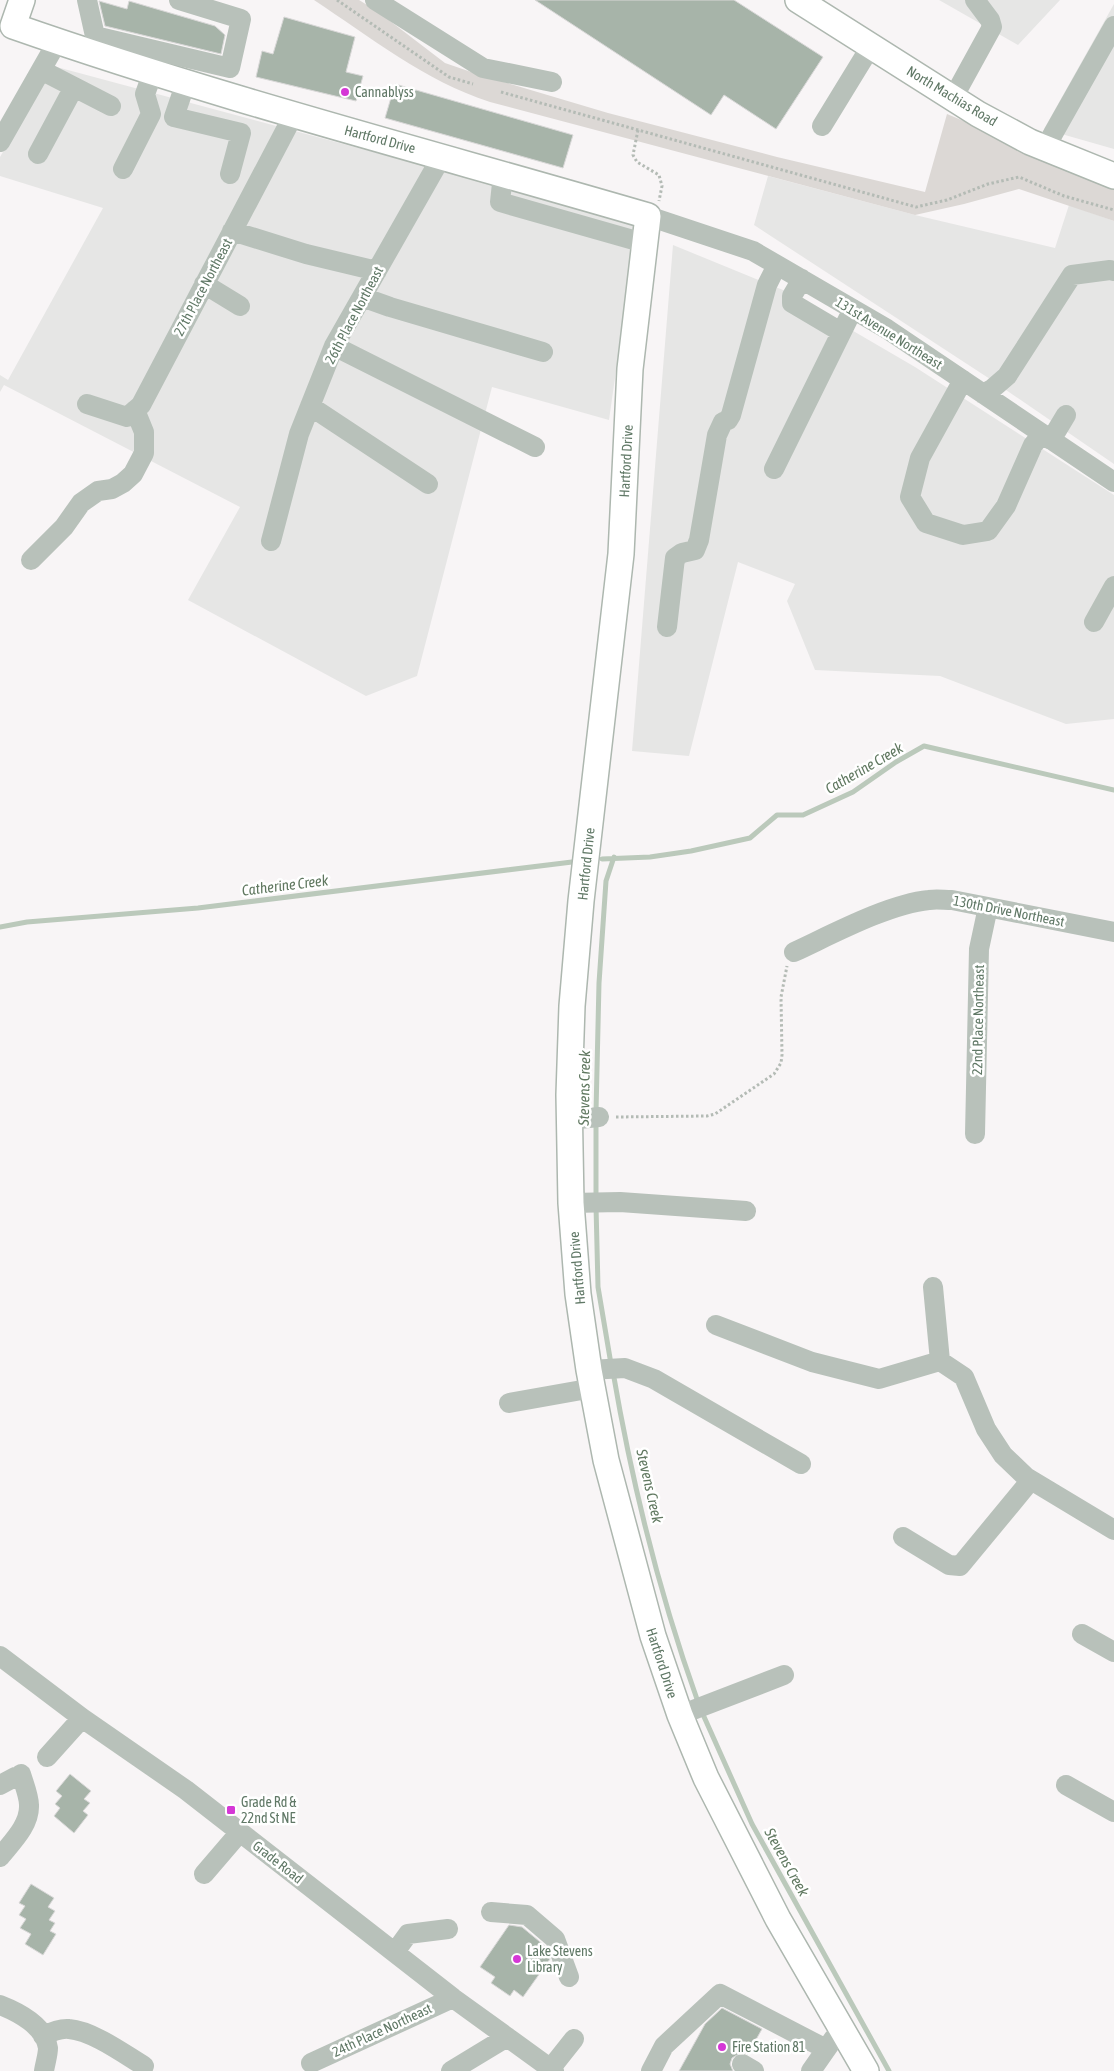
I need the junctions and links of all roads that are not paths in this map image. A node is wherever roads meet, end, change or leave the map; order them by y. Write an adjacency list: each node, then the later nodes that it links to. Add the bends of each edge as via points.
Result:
1 (22, 0): 7 (main road)
2 (86, 0): 3 (street, via 95,36 230,68 241,18)
3 (179, 0)
4 (375, 0): 14 (street, via 483,68)
5 (798, 0): 10 (main road, North Machias Road)
6 (975, 0): 16 (street, via 992,27)
7 (6, 24): 9 (main road, Hartford Drive)
8 (1114, 26): 21 (street)
9 (57, 42): 11 (street); 12 (main road, Hartford Drive)
10 (871, 46): 16 (main road, North Machias Road); 19 (street)
11 (41, 70): 15 (street); 20 (street)
12 (153, 72): 13 (main road, Hartford Drive); 24 (street, via 145,94 152,114)
13 (186, 82): 18 (main road, Hartford Drive); 25 (street, via 174,117 242,133)
14 (552, 82)
15 (74, 87): 17 (street); 22 (street)
16 (953, 98): 21 (main road, North Machias Road)
17 (111, 106)
18 (293, 116): 23 (main road, Hartford Drive); 29 (street, 27th Place Northeast)
19 (822, 126)
20 (0, 142)
21 (1045, 148): 27 (main road, North Machias Road)
22 (38, 154)
23 (442, 156): 26 (main road, Hartford Drive); 33 (street, 26th Place Northeast)
24 (123, 169)
25 (230, 174)
26 (503, 174): 28 (main road, Hartford Drive); 30 (street, via 500,202)
27 (1114, 176)
28 (652, 218): 30 (main road, Hartford Drive); 31 (street, 131st Avenue Northeast, via 753,251)
29 (232, 230): 33 (street); 35 (street, 27th Place Northeast)
30 (644, 243): 62 (main road, Hartford Drive, via 630,368 621,554 572,1006 584,1119)
31 (777, 265): 34 (street, 131st Avenue Northeast); 57 (street, via 767,285 732,415 723,422 717,435 699,540 695,550 676,558)
32 (1114, 271): 43 (street, via 1072,275 1007,376)
33 (377, 272): 36 (street, 26th Place Northeast)
34 (802, 279): 38 (street, 131st Avenue Northeast); 39 (street, via 792,296 792,303)
35 (204, 284): 37 (street); 46 (street, 27th Place Northeast, via 141,405)
36 (362, 297): 40 (street, 26th Place Northeast); 41 (street)
37 (240, 306)
38 (853, 309): 39 (street); 42 (street, 131st Avenue Northeast)
39 (841, 332): 50 (street)
40 (334, 346): 45 (street, 26th Place Northeast); 49 (street)
41 (543, 352)
42 (963, 380): 43 (street, 131st Avenue Northeast); 48 (street, via 920,458 910,497 926,523 963,535 988,531 1006,506 1033,445)
43 (983, 394): 48 (street, 131st Avenue Northeast)
44 (87, 404): 46 (street, via 127,417)
45 (310, 406): 52 (street); 53 (street, 26th Place Northeast, via 299,434)
46 (135, 410): 54 (street, via 144,432 144,453 134,474 118,486 98,491 81,503 64,527)
47 (1066, 416): 48 (street)
48 (1046, 437): 51 (street, 131st Avenue Northeast)
49 (535, 447)
50 (774, 469)
51 (1114, 482)
52 (428, 484)
53 (271, 541)
54 (31, 560)
55 (1114, 586): 56 (street)
56 (1094, 622)
57 (667, 627)
58 (988, 907): 59 (street, 130th Drive Northeast); 60 (street, 130th Drive Northeast, via 952,900 928,900 899,906); 61 (street, 22nd Place Northeast, via 979,949)
59 (1114, 932)
60 (794, 952)
61 (975, 1134)
62 (578, 1203): 63 (street); 67 (main road, Hartford Drive, via 578,1294)
63 (746, 1211)
64 (933, 1287): 66 (street)
65 (716, 1325): 66 (street, via 812,1362 879,1379)
66 (940, 1361): 70 (street, via 964,1377 986,1429 1003,1455)
67 (600, 1374): 68 (street); 69 (street, via 625,1368 654,1379); 77 (main road, Hartford Drive, via 611,1479 653,1636)
68 (509, 1403)
69 (801, 1464)
70 (1031, 1480): 71 (street); 72 (street, via 960,1566 949,1565)
71 (1114, 1530)
72 (903, 1537)
73 (1082, 1634): 74 (street)
74 (1114, 1652)
75 (0, 1656): 78 (street, Grade Road)
76 (784, 1675): 77 (street)
77 (693, 1709): 92 (main road, Hartford Drive, via 706,1778 778,1919)
78 (82, 1718): 79 (street); 83 (street, Grade Road)
79 (47, 1757)
80 (12, 1779): 84 (street, via 30,1805 19,1833)
81 (1066, 1785): 82 (street)
82 (1114, 1812)
83 (240, 1832): 85 (street); 88 (street, Grade Road)
84 (0, 1857)
85 (204, 1874)
86 (490, 1912): 89 (street, via 528,1915 555,1940)
87 (448, 1929): 88 (street, via 408,1934)
88 (394, 1952): 90 (street, Grade Road)
89 (569, 1977)
90 (453, 1998): 94 (street, Grade Road); 97 (street, 24th Place Northeast)
91 (0, 2005): 93 (street, via 29,2020)
92 (841, 2027): 96 (street); 104 (main road, Hartford Drive)
93 (43, 2036): 98 (street, via 55,2030 69,2029 87,2034); 100 (street, via 48,2048)
94 (508, 2037): 99 (street, Grade Road); 101 (street)
95 (574, 2039): 99 (street)
96 (826, 2049): 102 (street, via 720,1994 664,2046); 103 (street)
97 (311, 2063)
98 (144, 2066)
99 (553, 2070)
100 (44, 2071)
101 (451, 2071)
102 (651, 2071)
103 (811, 2071)
104 (866, 2071)

